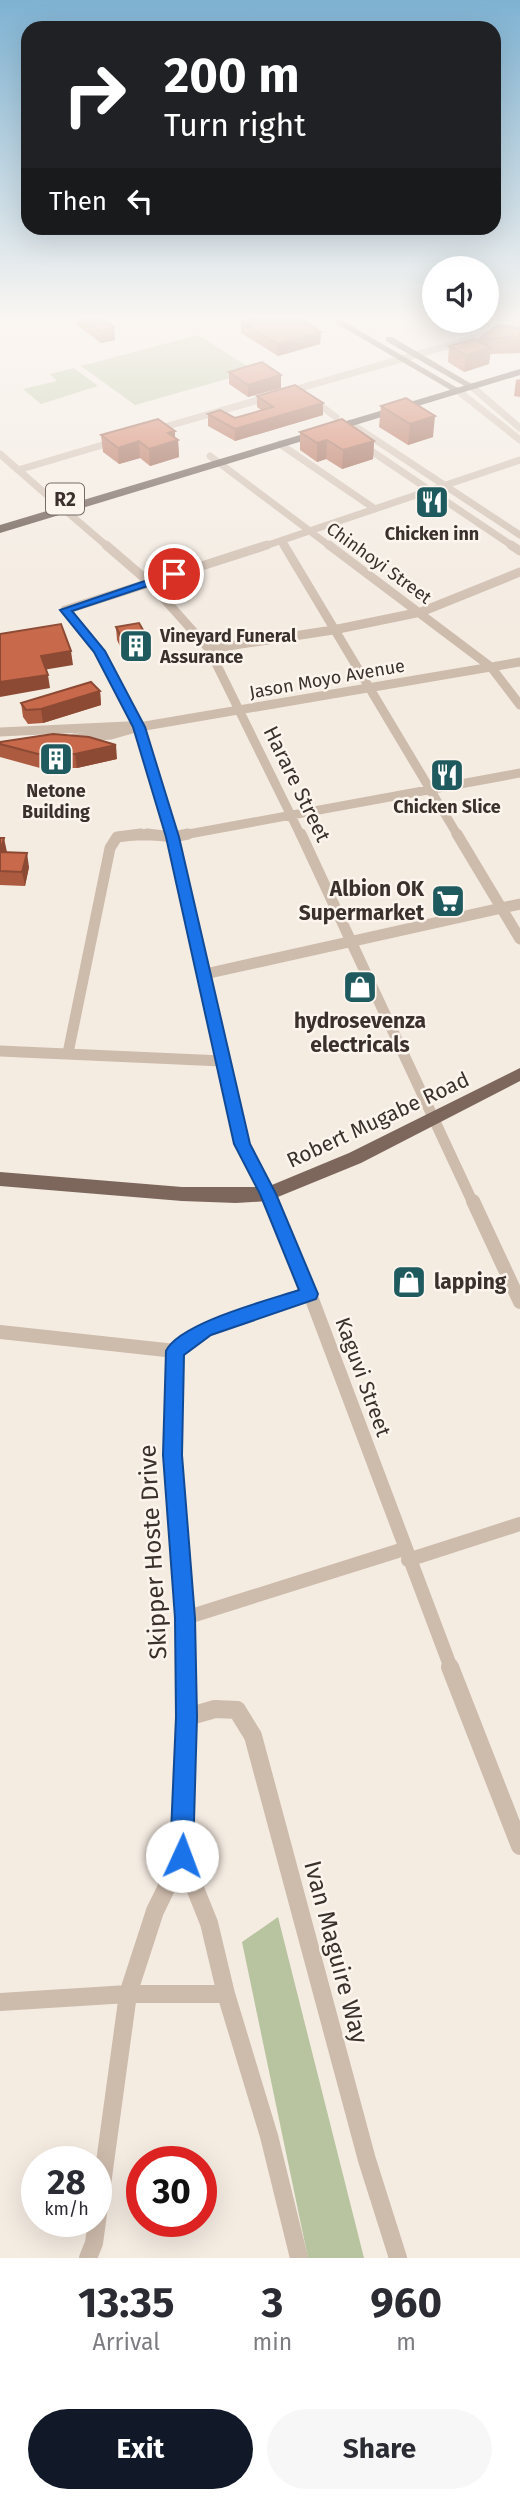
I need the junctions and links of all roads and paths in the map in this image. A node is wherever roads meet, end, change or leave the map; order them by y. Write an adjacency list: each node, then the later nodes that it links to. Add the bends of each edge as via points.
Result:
1 (178, 423): 5 (street)
2 (347, 423): 4 (highway, R2)
3 (501, 423): 7 (street)
4 (342, 425): 9 (highway, R2); 11 (highway, R2); 14 (street)
5 (148, 432)
6 (122, 440): 13 (street)
7 (520, 440)
8 (357, 441): 15 (street)
9 (280, 444): 11 (highway, R2); 17 (street)
10 (0, 454): 13 (street, Harare Street)
11 (215, 459): 16 (highway, R2); 20 (street, Chinhoyi Street)
12 (520, 460): 14 (street)
13 (18, 470): 16 (street, Harare Street)
14 (444, 485): 15 (street); 21 (street)
15 (428, 491): 17 (street); 23 (street)
16 (60, 506): 18 (highway, R2); 19 (highway, R2); 25 (street, Harare Street)
17 (375, 509): 20 (street)
18 (0, 518)
19 (0, 529)
20 (309, 532): 22 (street); 26 (street, Chinhoyi Street)
21 (520, 535)
22 (281, 541): 25 (street); 27 (street)
23 (520, 551)
24 (520, 572): 26 (street)
25 (149, 582): 28 (street, Harare Street); 34 (street, Kaguvi Street, via 65,610 99,651)
26 (421, 612): 27 (street); 30 (street, Chinhoyi Street)
27 (333, 630): 28 (street); 31 (street)
28 (209, 649): 33 (street, Harare Street)
29 (520, 662): 30 (street, Jason Moyo Avenue)
30 (491, 667): 31 (street, Jason Moyo Avenue); 32 (street, Chinhoyi Street)
31 (369, 688): 33 (street, Jason Moyo Avenue); 38 (street)
32 (520, 705)
33 (240, 710): 34 (street, Jason Moyo Avenue); 39 (street, Harare Street)
34 (139, 727): 35 (street, Jason Moyo Avenue); 36 (street, Jason Moyo Avenue, via 111,735); 40 (street, Kaguvi Street)
35 (0, 732)
36 (0, 743)
37 (520, 773): 38 (street)
38 (431, 789): 39 (street); 42 (street)
39 (292, 816): 40 (street); 44 (street, Harare Street)
40 (173, 837): 45 (street, Kaguvi Street); 47 (street, via 117,837 110,848)
41 (520, 904): 42 (street)
42 (502, 908): 43 (street); 44 (street)
43 (520, 939)
44 (351, 943): 45 (street); 50 (street, Harare Street)
45 (205, 974): 48 (street, Kaguvi Street)
46 (0, 1051): 47 (street)
47 (68, 1053): 48 (street)
48 (222, 1061): 52 (street, Kaguvi Street, via 242,1144)
49 (520, 1074): 50 (main road, Robert Mugabe Road)
50 (434, 1119): 52 (main road, Robert Mugabe Road); 54 (street)
51 (0, 1179): 52 (main road, Robert Mugabe Road, via 182,1194)
52 (268, 1194): 53 (street, Kaguvi Street)
53 (310, 1294): 56 (street, via 205,1330); 58 (street, Kaguvi Street)
54 (520, 1302)
55 (0, 1332): 56 (street)
56 (175, 1351): 59 (street, Skipper Hoste Drive, via 173,1455)
57 (520, 1524): 58 (street)
58 (406, 1555): 59 (street); 61 (street, Kaguvi Street)
59 (185, 1618): 60 (street, Skipper Hoste Drive)
60 (187, 1717): 62 (street, Skipper Hoste Drive); 68 (street, Ivan Maguire Way, via 215,1709 237,1710 253,1736)
61 (520, 1846)
62 (182, 1856): 63 (street, Skipper Hoste Drive, via 155,1911); 64 (street, Skipper Hoste Drive, via 209,1923)
63 (128, 1994): 64 (street); 65 (street); 66 (street, Skipper Hoste Drive, via 94,2243)
64 (226, 1994): 67 (street, Skipper Hoste Drive, via 269,2136)
65 (0, 2002)
66 (88, 2258)
67 (299, 2258)
68 (398, 2258)

